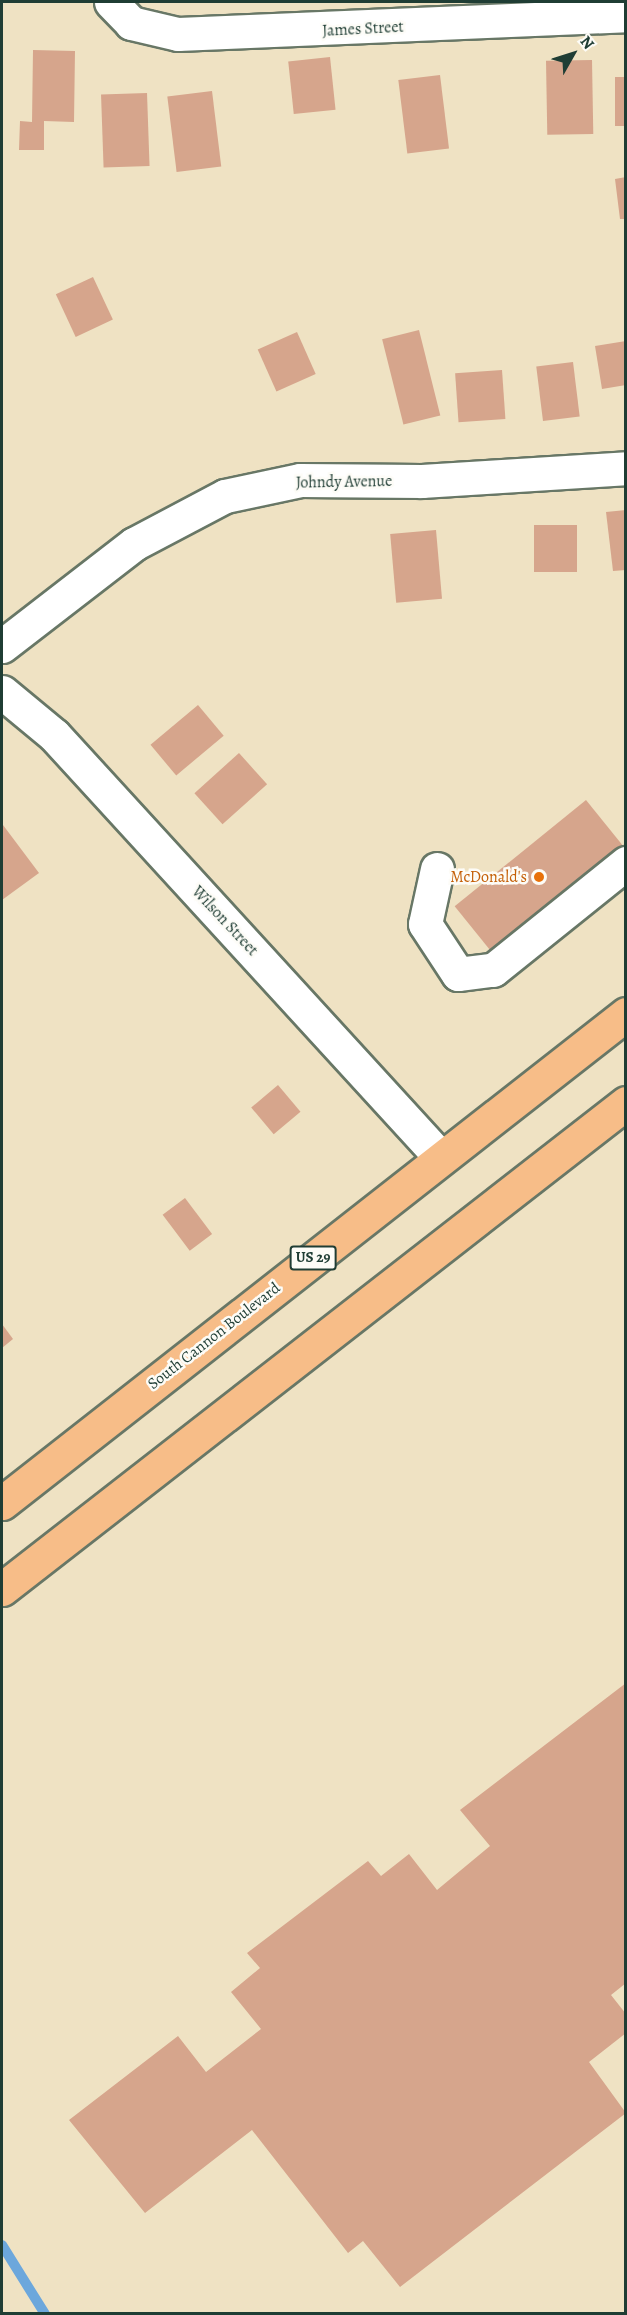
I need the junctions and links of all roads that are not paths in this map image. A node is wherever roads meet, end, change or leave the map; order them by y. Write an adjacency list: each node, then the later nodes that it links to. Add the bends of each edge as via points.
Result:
1 (111, 2): 2 (street, James Street, via 131,23 178,34)
2 (626, 15)
3 (626, 468): 4 (street, Johndy Avenue, via 422,481 300,480 225,496 134,544)
4 (2, 646)
5 (2, 692): 10 (street, Wilson Street, via 54,735)
6 (626, 863): 7 (street, via 493,970 458,974 425,924)
7 (437, 869)
8 (626, 1014): 10 (main road, South Cannon Boulevard / US 29)
9 (626, 1103): 12 (main road)
10 (441, 1158): 11 (main road, South Cannon Boulevard / US 29)
11 (2, 1503)
12 (2, 1589)

